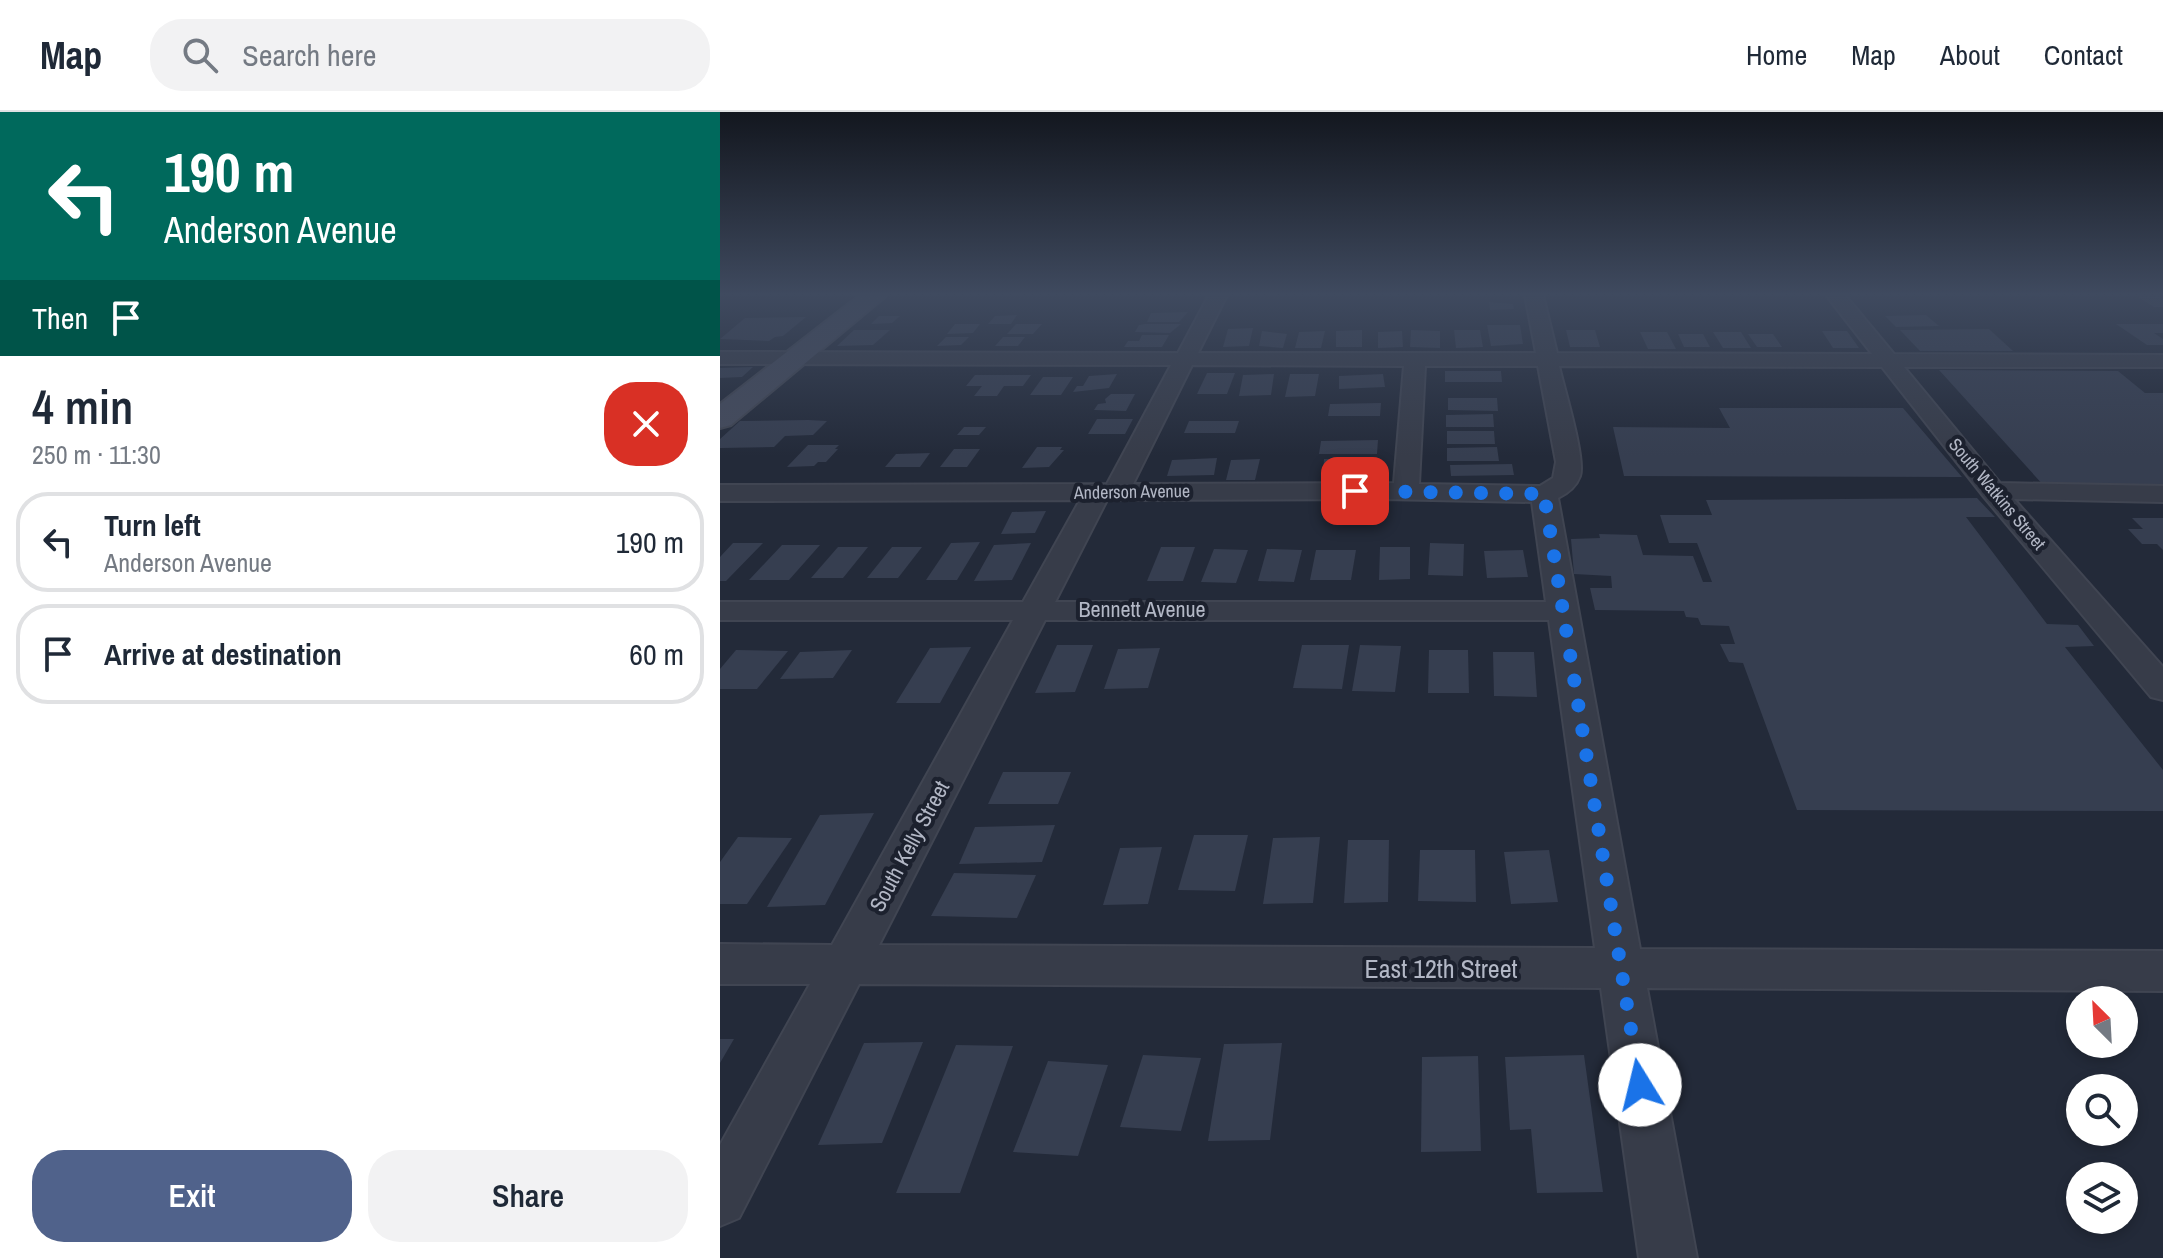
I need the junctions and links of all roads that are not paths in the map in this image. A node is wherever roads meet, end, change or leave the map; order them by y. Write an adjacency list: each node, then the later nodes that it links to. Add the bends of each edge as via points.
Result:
1 (809, 348): 6 (main road)
2 (1191, 348): 7 (street, South Kelly Street)
3 (1544, 348): 9 (street)
4 (1880, 348): 10 (street, South Watkins Street)
5 (720, 358): 6 (street)
6 (797, 358): 7 (street); 12 (main road)
7 (1186, 359): 8 (street); 15 (street, South Kelly Street)
8 (1415, 359): 9 (street); 13 (street)
9 (1546, 360): 10 (street); 17 (street, via 1569,477)
10 (1890, 361): 11 (street); 14 (street, South Watkins Street)
11 (2163, 361)
12 (720, 419)
13 (1406, 491): 15 (street, Anderson Avenue); 17 (street, Anderson Avenue)
14 (1993, 491): 18 (street); 22 (street, South Watkins Street)
15 (1106, 492): 16 (street, Anderson Avenue); 19 (street, South Kelly Street)
16 (720, 493)
17 (1544, 494): 21 (street)
18 (2163, 494)
19 (1036, 609): 20 (street, Bennett Avenue); 21 (street, Bennett Avenue); 24 (street, South Kelly Street)
20 (720, 611)
21 (1564, 611): 25 (street)
22 (2163, 689)
23 (720, 964): 24 (street, East 12th Street)
24 (845, 965): 25 (street, East 12th Street); 27 (street, South Kelly Street)
25 (1622, 970): 26 (street, East 12th Street); 28 (street)
26 (2163, 971)
27 (720, 1199)
28 (1668, 1258)

